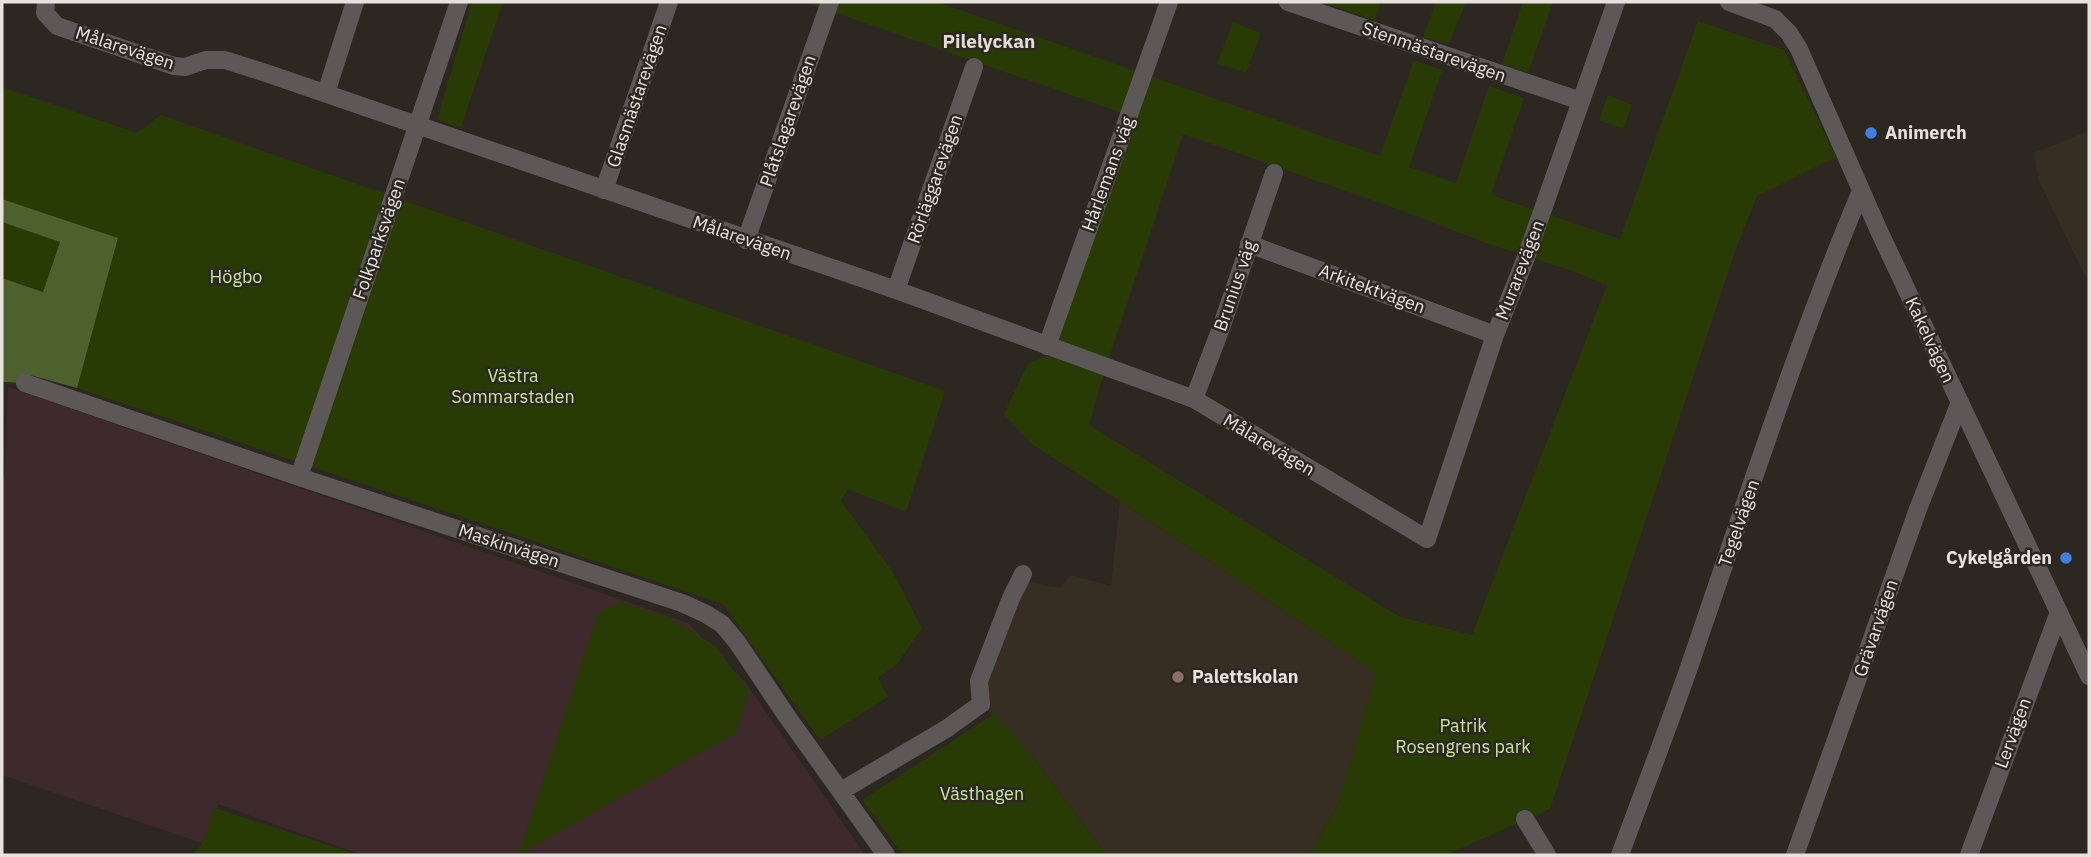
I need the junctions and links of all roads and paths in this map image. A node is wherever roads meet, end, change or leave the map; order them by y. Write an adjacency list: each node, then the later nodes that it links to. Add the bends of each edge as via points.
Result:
1 (46, 2): 12 (street, Målarevägen, via 45,13 57,26 160,61 185,67 225,60)
2 (355, 2): 12 (street)
3 (459, 2): 14 (street, Folkparksvägen)
4 (669, 2): 16 (street, Glasmästarevägen)
5 (830, 2): 18 (street, Plåtslagarevägen)
6 (1169, 2): 22 (street, Hårlemans väg)
7 (1288, 2): 13 (street, Stenmästarevägen)
8 (1616, 2): 13 (street, Murarevägen)
9 (1729, 2): 10 (street)
10 (1768, 10): 17 (street, Kakelvägen, via 1799,48)
11 (974, 67): 20 (street, Rörläggarevägen)
12 (326, 93): 14 (street, Målarevägen)
13 (1581, 101): 21 (street, Murarevägen)
14 (417, 126): 16 (street, Målarevägen); 26 (street, Folkparksvägen)
15 (1274, 173): 19 (street, Brunius väg)
16 (604, 190): 18 (street, Målarevägen)
17 (1861, 191): 25 (street, Kakelvägen); 35 (street, Tegelvägen)
18 (746, 240): 20 (street, Målarevägen)
19 (1249, 244): 21 (street, Arkitektvägen); 24 (street, Brunius väg)
20 (896, 290): 22 (street, Målarevägen)
21 (1495, 335): 27 (street, Murarevägen)
22 (1047, 346): 24 (street, Målarevägen)
23 (24, 383): 26 (street, Maskinvägen)
24 (1194, 400): 27 (street, Målarevägen)
25 (1960, 402): 29 (street, Kakelvägen); 36 (street, Grävarvägen)
26 (299, 477): 31 (street, Maskinvägen, via 706,614 737,642)
27 (1427, 539)
28 (1023, 574): 31 (street, via 979,681 981,704)
29 (2059, 612): 30 (street, Kakelvägen); 37 (street, Lervägen)
30 (2089, 676)
31 (841, 791): 33 (street, Maskinvägen)
32 (1525, 819): 34 (street)
33 (886, 855)
34 (1546, 855)
35 (1620, 855)
36 (1795, 855)
37 (1969, 855)

